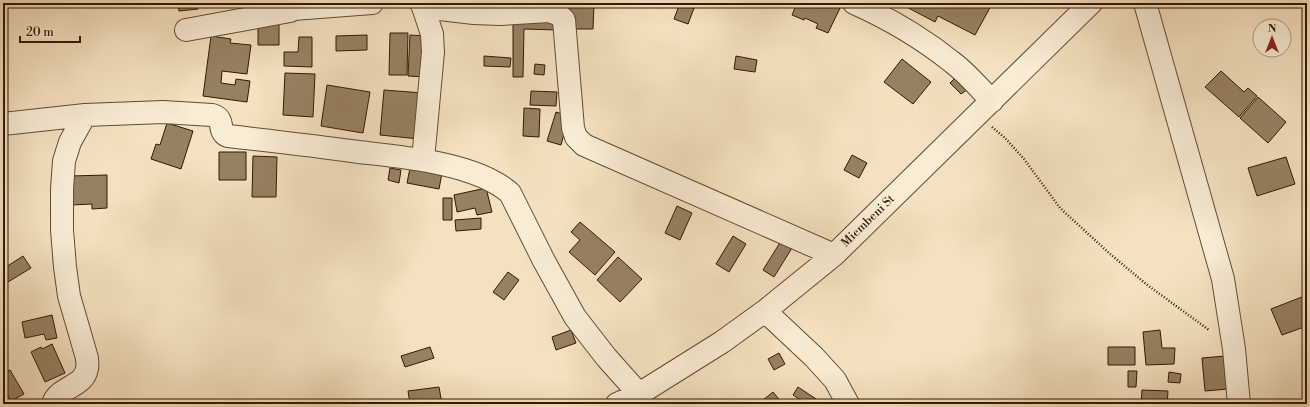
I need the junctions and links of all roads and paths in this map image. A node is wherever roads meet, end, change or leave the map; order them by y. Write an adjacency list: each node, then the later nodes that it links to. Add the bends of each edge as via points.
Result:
1 (372, 3): 6 (street)
2 (854, 3): 8 (street, via 916,35 954,63)
3 (1091, 3): 8 (street, Miembeni St)
4 (1145, 3): 14 (street, via 1223,279)
5 (422, 5): 11 (street, via 432,34 433,52); 12 (street, via 474,13 549,11 558,14 564,20 573,128 576,137 584,144)
6 (298, 6): 7 (street, via 290,10)
7 (186, 30)
8 (985, 108): 12 (street, Miembeni St); 14 (path, via 1060,208 1146,284)
9 (85, 115): 10 (street); 11 (street, via 163,112 212,115 218,117 222,132 228,136); 16 (street, via 70,142 64,161 62,230 69,296 87,358 87,369 84,377 58,395)
10 (3, 124)
11 (423, 160): 15 (street, via 490,179 510,193 575,317)
12 (834, 255): 13 (street, Miembeni St)
13 (765, 311): 15 (street, Miembeni St, via 722,342); 18 (street, via 836,380)
14 (1234, 349): 19 (street)
15 (639, 394): 17 (street, Miembeni St)
16 (53, 404)
17 (617, 404)
18 (848, 404)
19 (1239, 404)

